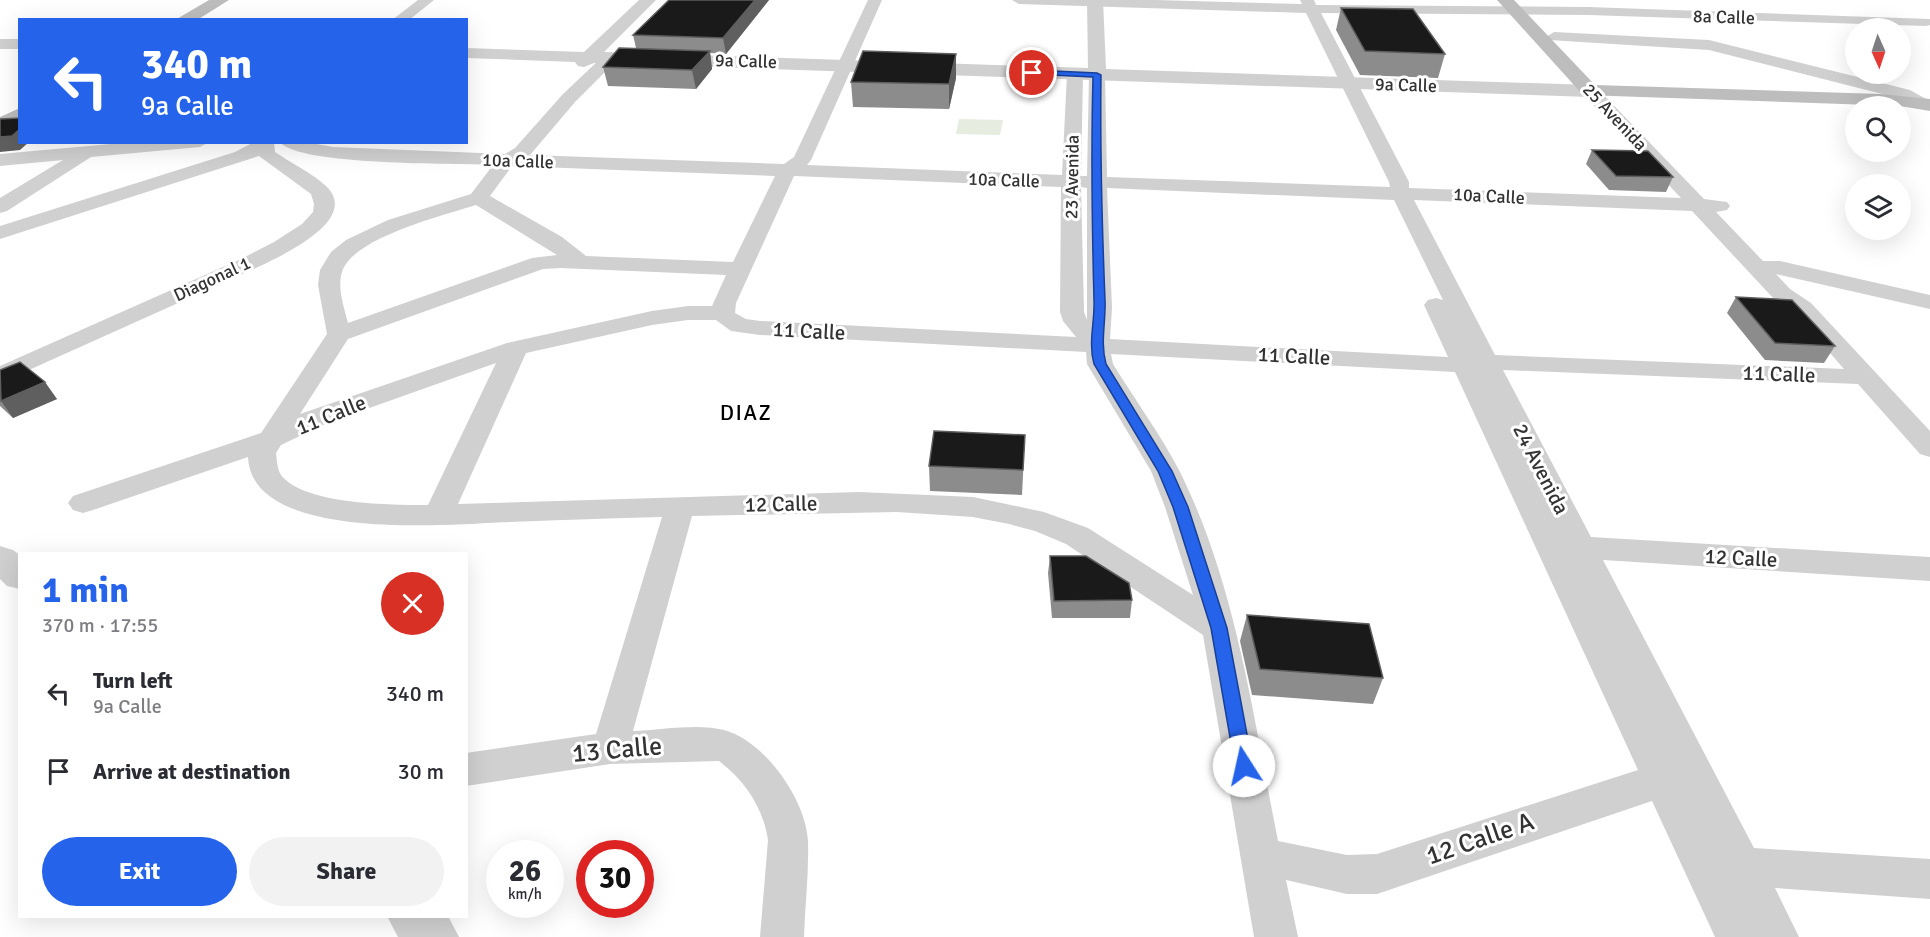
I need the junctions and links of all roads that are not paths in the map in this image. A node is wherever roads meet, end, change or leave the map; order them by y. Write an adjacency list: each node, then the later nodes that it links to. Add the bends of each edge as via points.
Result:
1 (221, 0): 16 (main road)
2 (236, 0): 17 (main road)
3 (427, 0): 18 (street)
4 (436, 0): 19 (street)
5 (648, 0): 28 (street)
6 (665, 0): 28 (street)
7 (861, 0): 30 (street)
8 (875, 0): 30 (street)
9 (1019, 0): 11 (street, 8a Calle)
10 (1178, 0): 13 (street, 8a Calle)
11 (1072, 1): 12 (street, 8a Calle); 20 (street)
12 (1095, 1): 13 (street, 8a Calle); 31 (street, 23 Avenida)
13 (1300, 4): 14 (street, 8a Calle); 32 (street, 24 Avenida)
14 (1517, 6): 15 (street, 8a Calle); 22 (main road, 25 Avenida); 33 (main road, 25 Avenida)
15 (1690, 10): 21 (street, 8a Calle); 25 (street, via 1690,31 1712,42)
16 (187, 18)
17 (203, 18)
18 (402, 18)
19 (411, 18)
20 (1073, 21)
21 (1928, 22)
22 (1554, 38): 25 (street, 8a Calle); 33 (main road, 25 Avenida)
23 (0, 43): 24 (street)
24 (18, 43)
25 (1709, 45): 34 (street, 8a Calle, via 1904,94)
26 (468, 53): 28 (street, 9a Calle)
27 (468, 58): 28 (street, 9a Calle)
28 (598, 60): 30 (street, 9a Calle); 46 (street, via 504,152)
29 (1075, 65): 30 (street, 9a Calle); 31 (street, 9a Calle); 48 (street, 23 Avenida)
30 (838, 66): 47 (street, via 802,160); 47 (street, via 790,144 783,159)
31 (1097, 75): 32 (street, 9a Calle); 49 (street, 23 Avenida)
32 (1340, 83): 33 (street, 9a Calle); 38 (street, 24 Avenida); 50 (street, 24 Avenida, via 1399,182)
33 (1600, 91): 34 (main road, 9a Calle); 52 (street, 25 Avenida); 53 (street, 25 Avenida)
34 (1926, 104)
35 (18, 105): 36 (main road)
36 (0, 114)
37 (18, 115): 39 (main road)
38 (1350, 122)
39 (0, 125)
40 (181, 144): 44 (street)
41 (263, 144): 55 (street, via 242,156)
42 (265, 144): 66 (street, Diagonal 1, via 268,156 324,197 325,207 309,228 236,268)
43 (294, 144): 46 (street, 10a Calle, via 333,153)
44 (85, 154): 45 (street); 54 (street)
45 (0, 160)
46 (506, 160): 47 (street, 10a Calle); 51 (street)
47 (787, 171): 48 (street, 10a Calle); 57 (street)
48 (1071, 182): 49 (street, 10a Calle); 63 (street, 23 Avenida, via 1072,312 1079,327)
49 (1095, 183): 50 (street, 10a Calle); 63 (street, 23 Avenida, via 1101,319)
50 (1385, 185): 52 (street, 10a Calle); 65 (street, 24 Avenida)
51 (478, 198): 56 (street, 10a Calle); 62 (street, 10a Calle, via 396,224 345,250 336,259 330,276)
52 (1699, 206): 53 (street, 10a Calle); 58 (street, 25 Avenida)
53 (1720, 206): 58 (street, 25 Avenida)
54 (0, 207)
55 (0, 232)
56 (581, 262): 57 (street); 62 (street, via 528,267)
57 (740, 269): 61 (street, via 724,303)
58 (1773, 272): 59 (street); 60 (street); 67 (street, 25 Avenida, via 1782,294 1803,308)
59 (1930, 302)
60 (1930, 309)
61 (725, 315): 63 (street, 11 Calle, via 740,326 760,328); 64 (street, 11 Calle, via 688,313 652,318)
62 (339, 334): 68 (street)
63 (1096, 345): 65 (street, 11 Calle); 77 (street, 23 Avenida, via 1100,364 1173,488)
64 (516, 348): 68 (street, 11 Calle, via 317,417); 72 (street)
65 (1476, 363): 67 (street, 11 Calle); 73 (street, 24 Avenida)
66 (0, 375)
67 (1864, 377): 69 (street, 25 Avenida)
68 (269, 440): 70 (street, 11 Calle); 72 (street, 12 Calle, via 262,453 266,479 292,497 370,512)
69 (1930, 448)
70 (82, 503)
71 (680, 506): 72 (street, 12 Calle); 77 (street, 12 Calle, via 891,503 1017,514 1077,537); 78 (street)
72 (438, 515)
73 (1566, 548): 75 (street, 12 Calle); 80 (street, 24 Avenida)
74 (0, 559): 76 (street)
75 (1930, 569)
76 (18, 574)
77 (1219, 628): 81 (street, 23 Avenida)
78 (610, 748): 79 (street, 13 Calle); 86 (street, 13 Calle, via 723,746 733,750 758,775 786,824)
79 (468, 770)
80 (1680, 782): 81 (street, 12 Calle A, via 1625,791 1377,874 1340,875); 82 (street, 24 Avenida)
81 (1261, 857): 87 (street, 23 Avenida)
82 (1722, 866): 83 (street); 88 (street, 24 Avenida); 89 (street, 24 Avenida)
83 (1930, 879)
84 (413, 918): 85 (street)
85 (435, 937)
86 (782, 937)
87 (1276, 937)
88 (1737, 937)
89 (1777, 937)

